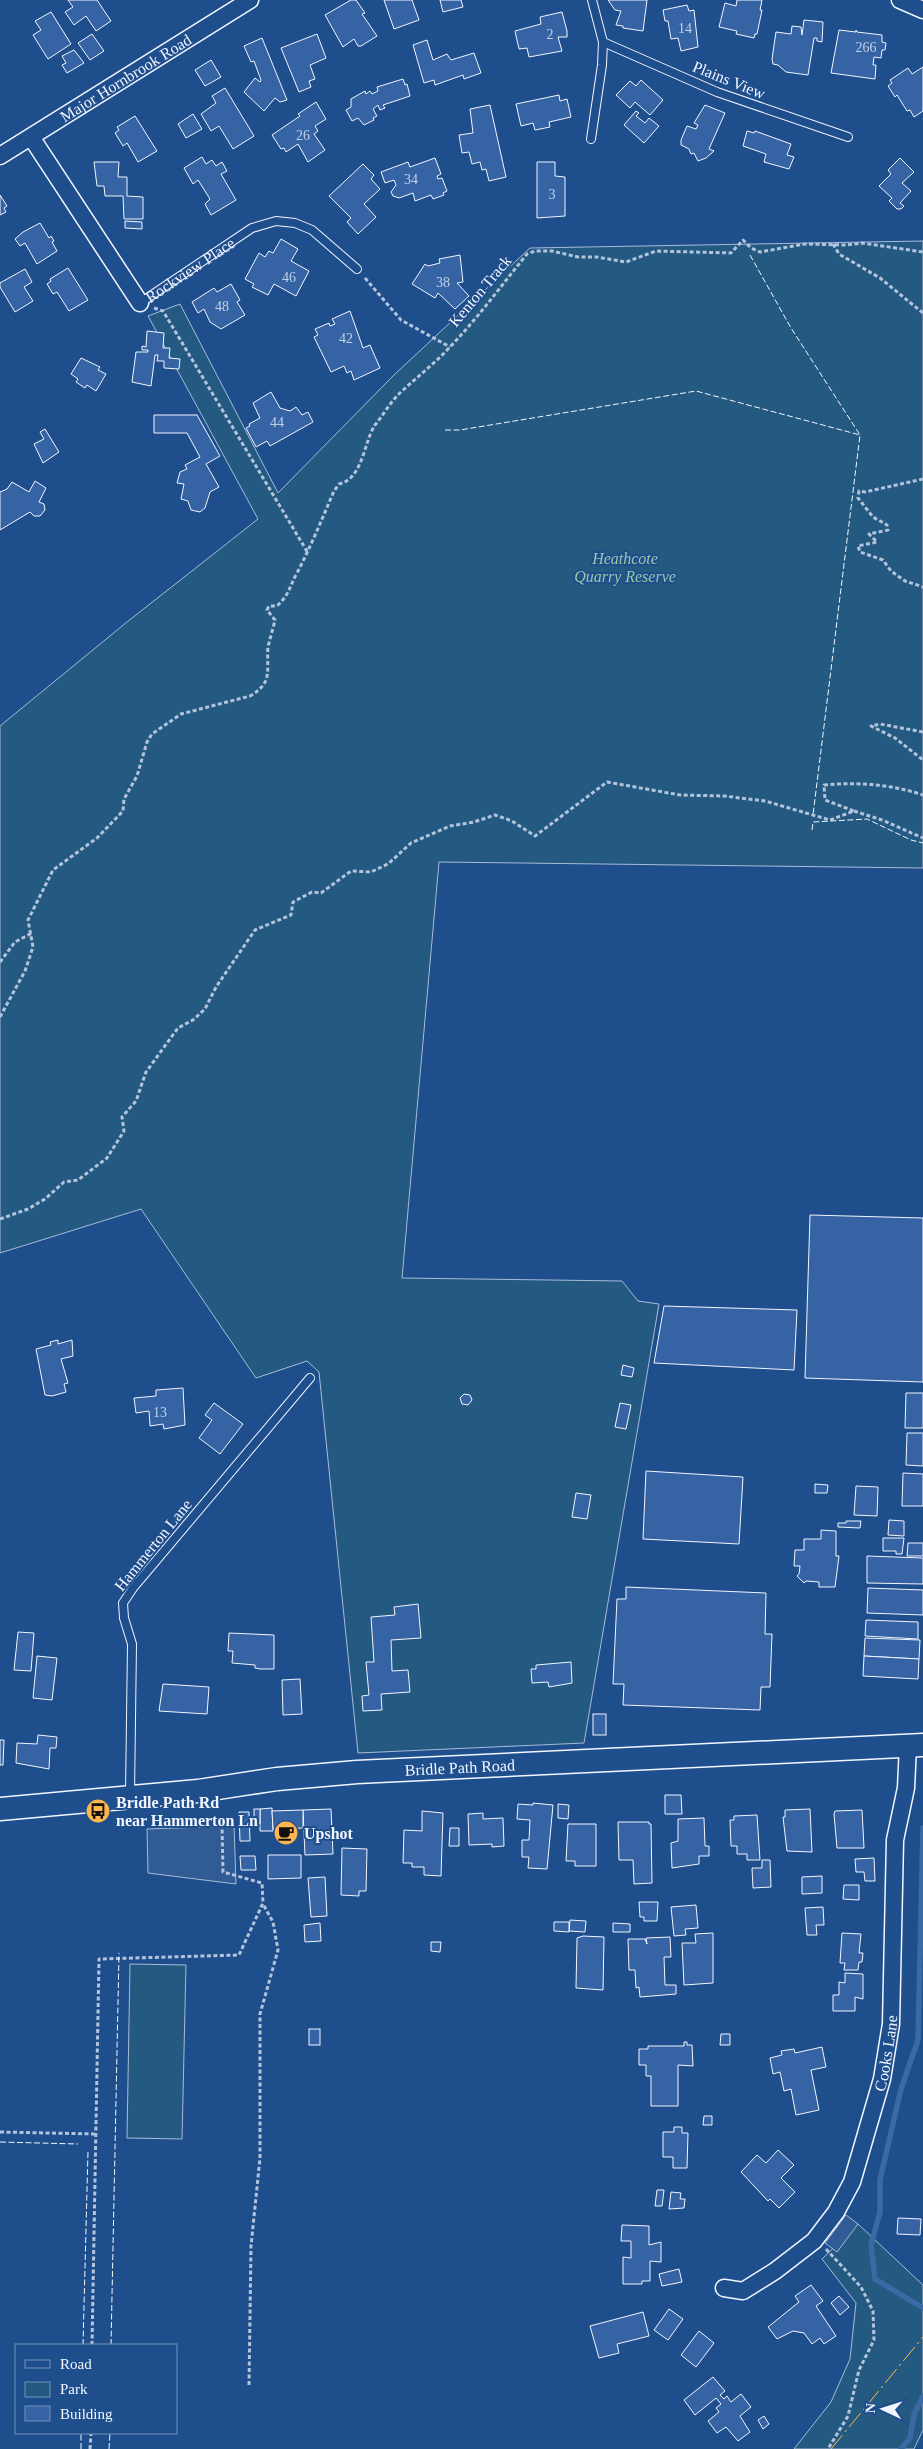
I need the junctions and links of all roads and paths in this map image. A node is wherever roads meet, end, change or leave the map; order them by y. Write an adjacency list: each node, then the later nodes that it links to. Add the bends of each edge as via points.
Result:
1 (250, 0): 6 (street, Major Hornbrook Road)
2 (592, 0): 5 (lane)
3 (900, 0): 4 (street)
4 (923, 10)
5 (603, 42): 7 (lane, Plains View, via 717,92); 8 (lane)
6 (32, 137): 9 (street, Major Hornbrook Road); 13 (street, Rockview Place)
7 (848, 137)
8 (591, 139)
9 (0, 156)
10 (833, 244): 11 (path, Kenton Track, via 862,243); 14 (path, via 839,254 880,278); 15 (path, Kenton Track, via 805,244 760,252 742,240 731,253 656,251 626,262 535,251 527,254)
11 (923, 252)
12 (357, 269): 13 (lane, Rockview Place, via 312,230 295,223 276,221 252,228); 15 (path, via 401,320)
13 (140, 303): 17 (path, via 163,310)
14 (923, 313)
15 (450, 348): 17 (path, Kenton Track, via 400,393 370,433 368,445 352,474 334,490)
16 (923, 479): 18 (path, via 859,491 858,498 873,518 887,525 888,530 869,534 877,542 858,546 860,552 883,560 891,571)
17 (308, 553): 24 (path, Kenton Track, via 288,596 267,610 275,620 268,648 268,678 250,696 182,714 152,734 137,776 124,799 123,811 97,838 53,870 28,920)
18 (923, 587)
19 (923, 732): 20 (path, via 880,724 871,726 894,738)
20 (923, 760)
21 (923, 795): 22 (path, via 893,786 824,785 825,800)
22 (854, 811): 23 (path); 27 (path, via 830,820 765,801 680,795 607,782 535,836 512,821 495,815 450,826 411,843 388,864 372,872 351,872 321,892 312,892 293,902 291,915 255,930 205,1009 178,1028 146,1072 136,1101 122,1117 124,1131 107,1158 78,1180 64,1182 28,1209)
23 (923, 838)
24 (32, 933): 25 (path, via 15,942); 26 (path, via 33,946 24,972)
25 (0, 962)
26 (0, 1017)
27 (0, 1219)
28 (310, 1378): 30 (lane, Hammerton Lane, via 132,1588 123,1603 132,1644)
29 (915, 1746): 30 (street, Bridle Path Road, via 357,1772); 36 (street, Cooks Lane, via 895,1840 891,2024 882,2078 852,2182 836,2212)
30 (130, 1798): 31 (street, Bridle Path Road)
31 (0, 1809)
32 (222, 1826): 33 (path, via 223,1872 262,1883)
33 (263, 1903): 35 (path, via 239,1955 99,1959); 39 (path, via 273,1922 278,1950 260,2014 260,2158 251,2246)
34 (0, 2132): 35 (path)
35 (96, 2134): 38 (path)
36 (814, 2241): 37 (street, Cooks Lane, via 743,2291); 42 (path, via 829,2252 860,2288 873,2311 874,2340 859,2370 848,2416)
37 (724, 2288)
38 (92, 2344)
39 (249, 2385)
40 (91, 2434): 41 (path)
41 (90, 2449)
42 (828, 2449)

